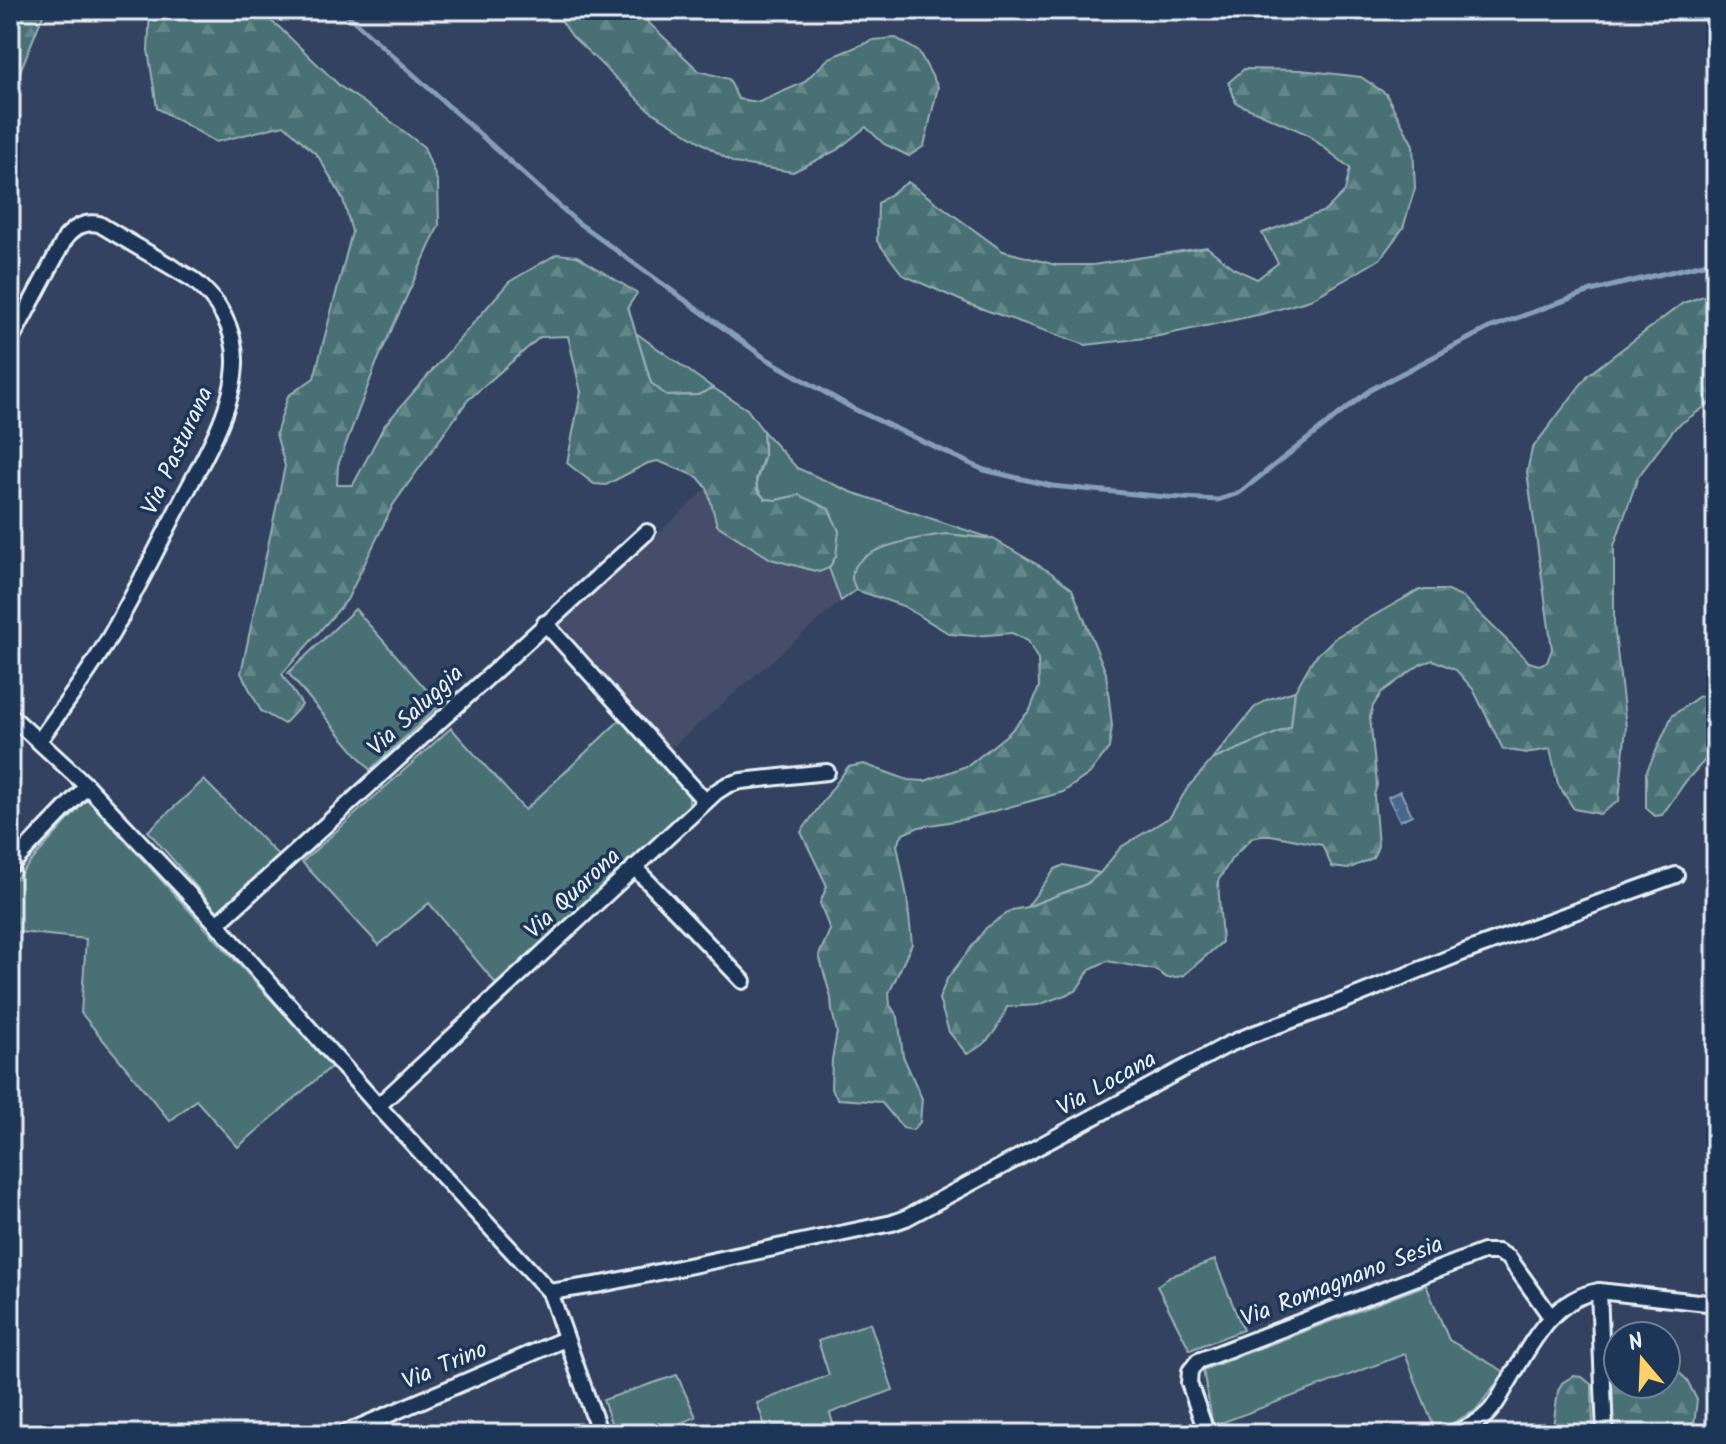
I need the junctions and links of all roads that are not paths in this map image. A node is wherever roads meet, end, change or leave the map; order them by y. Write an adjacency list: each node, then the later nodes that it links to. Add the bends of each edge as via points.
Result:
1 (10, 342): 5 (street, Via Pasturana, via 66,237 91,223 202,288 223,315 235,354 225,411 209,448 107,642)
2 (647, 532): 3 (street, Via Saluggia)
3 (545, 623): 8 (street); 12 (street, Via Saluggia)
4 (12, 720): 5 (street)
5 (39, 741): 7 (street)
6 (827, 772): 8 (street, Via Quarona, via 733,783)
7 (87, 786): 9 (street); 12 (street)
8 (705, 801): 10 (street, Via Quarona)
9 (10, 866)
10 (634, 867): 13 (street); 14 (street, Via Quarona)
11 (1676, 875): 16 (street, Via Locana, via 1227,1045 906,1218)
12 (217, 924): 14 (street)
13 (743, 981)
14 (378, 1106): 16 (street)
15 (1599, 1291): 17 (street); 18 (street, via 1570,1301); 24 (street)
16 (550, 1292): 19 (street)
17 (1716, 1304)
18 (1551, 1317): 22 (street, Via Romagnano Sesia, via 1509,1258 1483,1252 1198,1361 1189,1383); 23 (street, via 1488,1413)
19 (565, 1339): 20 (street, Via Trino); 21 (street)
20 (343, 1434)
21 (600, 1434)
22 (1207, 1434)
23 (1452, 1434)
24 (1605, 1434)

